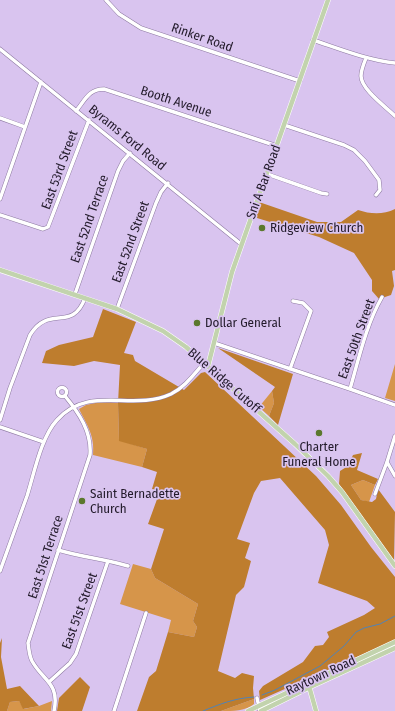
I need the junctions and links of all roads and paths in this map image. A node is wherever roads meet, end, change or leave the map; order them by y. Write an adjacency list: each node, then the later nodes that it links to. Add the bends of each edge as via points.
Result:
1 (106, 0): 7 (street, Rinker Road, via 119,14 141,28)
2 (328, 0): 3 (main road, Sni A Bar Road)
3 (314, 40): 5 (street); 7 (main road, Sni A Bar Road)
4 (0, 49): 8 (street, Byrams Ford Road)
5 (366, 58): 6 (street); 10 (street, via 362,82)
6 (395, 63)
7 (300, 81): 13 (main road, Sni A Bar Road)
8 (41, 82): 9 (street, Byrams Ford Road); 14 (street)
9 (76, 110): 12 (street, Byrams Ford Road); 15 (street, Booth Avenue, via 90,92 104,89)
10 (395, 116)
11 (0, 118): 14 (street)
12 (89, 120): 16 (street, Byrams Ford Road); 22 (street, East 53rd Street, via 48,227 43,229)
13 (284, 125): 15 (main road, Sni A Bar Road); 20 (street, via 354,150 379,180 380,190)
14 (26, 127): 21 (street)
15 (277, 146): 17 (main road, Sni A Bar Road)
16 (130, 153): 18 (street, Byrams Ford Road); 25 (street, East 52nd Terrace, via 118,170)
17 (267, 174): 19 (street); 23 (main road, Sni A Bar Road)
18 (168, 183): 23 (street, Byrams Ford Road); 29 (street, East 52nd Street, via 156,203)
19 (327, 194)
20 (376, 195)
21 (0, 199)
22 (0, 215)
23 (242, 244): 30 (main road, Sni A Bar Road)
24 (0, 270): 25 (main road, Blue Ridge Cutoff)
25 (75, 294): 27 (main road, Blue Ridge Cutoff)
26 (382, 297): 33 (street, East 50th Street, via 370,323)
27 (84, 298): 29 (main road, Blue Ridge Cutoff); 37 (street, via 74,314 66,318 47,320 34,329)
28 (293, 301): 32 (street, via 303,303 311,311)
29 (117, 309): 31 (main road, Blue Ridge Cutoff, via 163,331)
30 (214, 343): 31 (main road, Sni A Bar Road); 32 (street)
31 (206, 365): 36 (street, Sni A Bar Road, via 183,387 161,398 139,401 99,400); 47 (main road, Blue Ridge Cutoff, via 328,476)
32 (290, 369): 33 (street)
33 (350, 388): 35 (street)
34 (65, 396): 36 (street)
35 (395, 405)
36 (74, 407): 40 (street, via 56,421); 44 (street, East 51st Terrace, via 89,435 90,455)
37 (0, 420)
38 (0, 427): 40 (street)
39 (395, 436): 41 (street)
40 (44, 442): 48 (street)
41 (387, 462): 42 (street); 43 (street)
42 (395, 476)
43 (375, 494)
44 (58, 550): 45 (street); 52 (street, East 51st Terrace, via 28,643 32,660)
45 (108, 560): 46 (street); 52 (street, East 51st Street, via 76,654)
46 (128, 566)
47 (395, 566)
48 (0, 571)
49 (146, 613): 57 (street)
50 (395, 642): 53 (main road, Raytown Road)
51 (395, 648): 53 (main road, Raytown Road)
52 (49, 682): 56 (street, East 51st Terrace, via 54,690)
53 (309, 684): 55 (main road, Raytown Road); 59 (main road)
54 (257, 698): 55 (street)
55 (260, 709): 58 (main road, Raytown Road)
56 (54, 711)
57 (114, 711)
58 (248, 711)
59 (316, 711)

